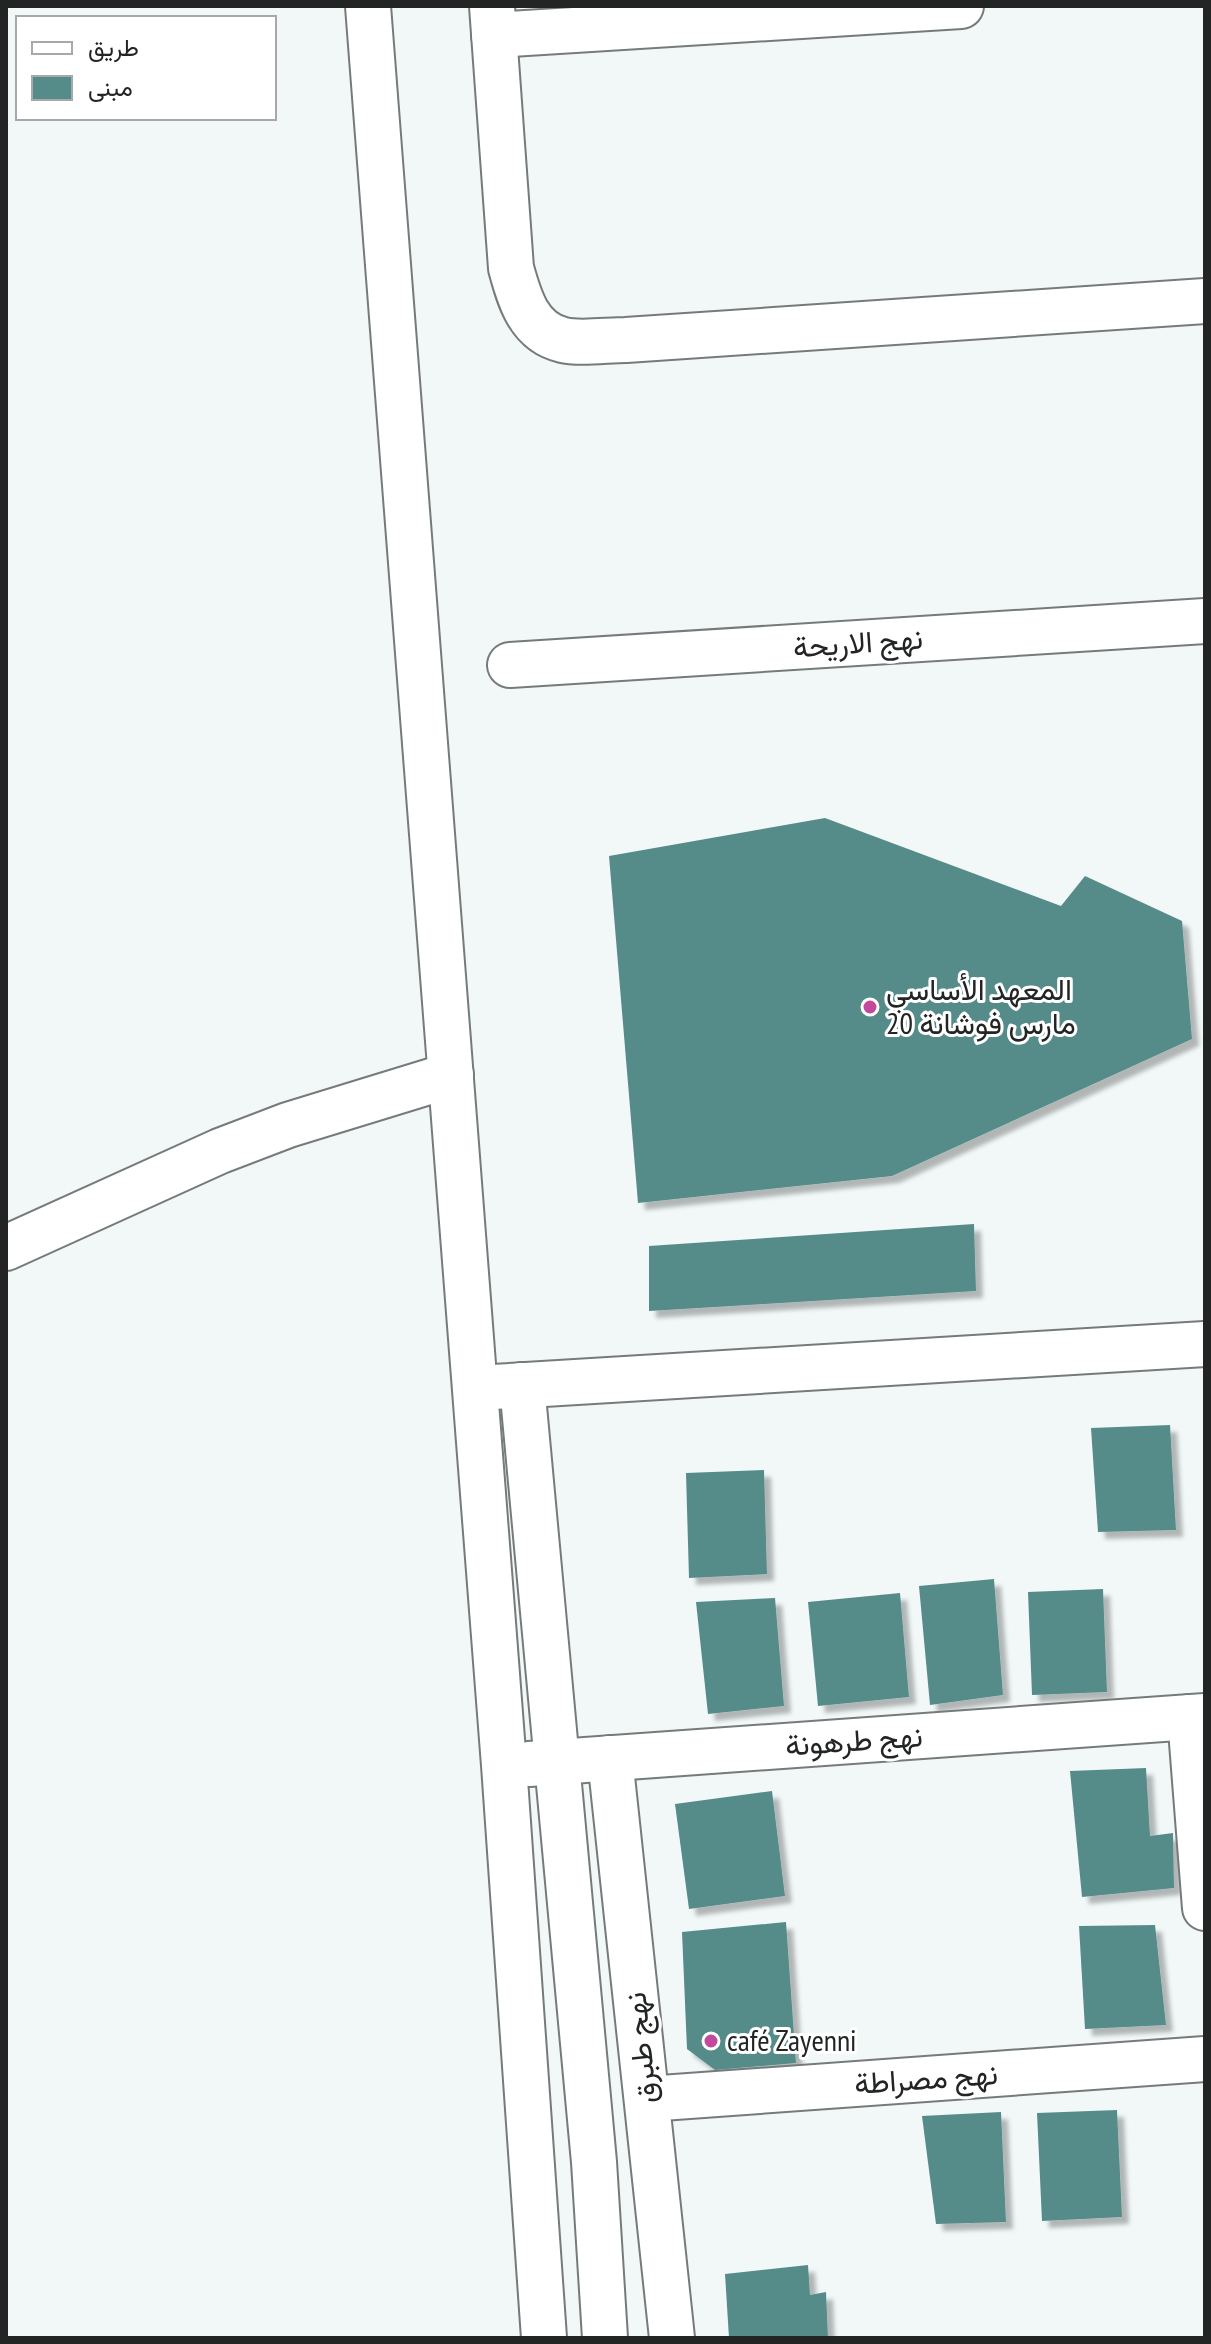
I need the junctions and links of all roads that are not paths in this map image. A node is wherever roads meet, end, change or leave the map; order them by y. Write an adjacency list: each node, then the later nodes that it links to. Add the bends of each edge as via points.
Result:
1 (368, 6): 7 (street)
2 (961, 6): 3 (street)
3 (493, 20): 4 (street, via 511,268 521,303 537,326 562,340)
4 (1205, 301)
5 (1205, 621): 6 (street, نهج الاريحة)
6 (510, 665)
7 (451, 1075): 8 (street, via 220,1151); 11 (street)
8 (6, 1248)
9 (1205, 1344): 10 (street)
10 (522, 1385): 11 (street); 14 (street)
11 (475, 1387): 15 (street)
12 (1198, 1716): 13 (street, نهج طرهونة); 16 (street)
13 (610, 1758): 14 (street, نهج طرهونة); 18 (street, نهج طبرق)
14 (556, 1762): 15 (street, نهج طرهونة); 20 (street)
15 (504, 1765): 19 (street)
16 (1205, 1908)
17 (1205, 2059): 18 (street, نهج مصراطة)
18 (647, 2099): 21 (street, نهج طبرق)
19 (544, 2338)
20 (605, 2338)
21 (672, 2338)

